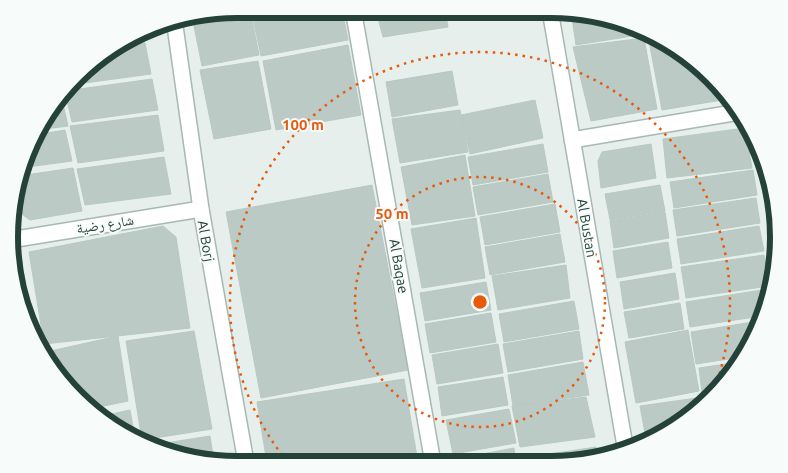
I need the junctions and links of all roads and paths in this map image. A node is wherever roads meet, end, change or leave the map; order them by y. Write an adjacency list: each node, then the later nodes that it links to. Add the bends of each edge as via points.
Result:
1 (355, 18): 10 (street, Al Baqae)
2 (551, 18): 5 (street, Al Bustan)
3 (175, 26): 6 (street, Al Borj)
4 (733, 113): 5 (street)
5 (572, 140): 8 (street, Al Bustan)
6 (201, 209): 7 (street, شارع رضية); 9 (street, Al Borj)
7 (18, 239)
8 (624, 443)
9 (245, 456)
10 (432, 456)

